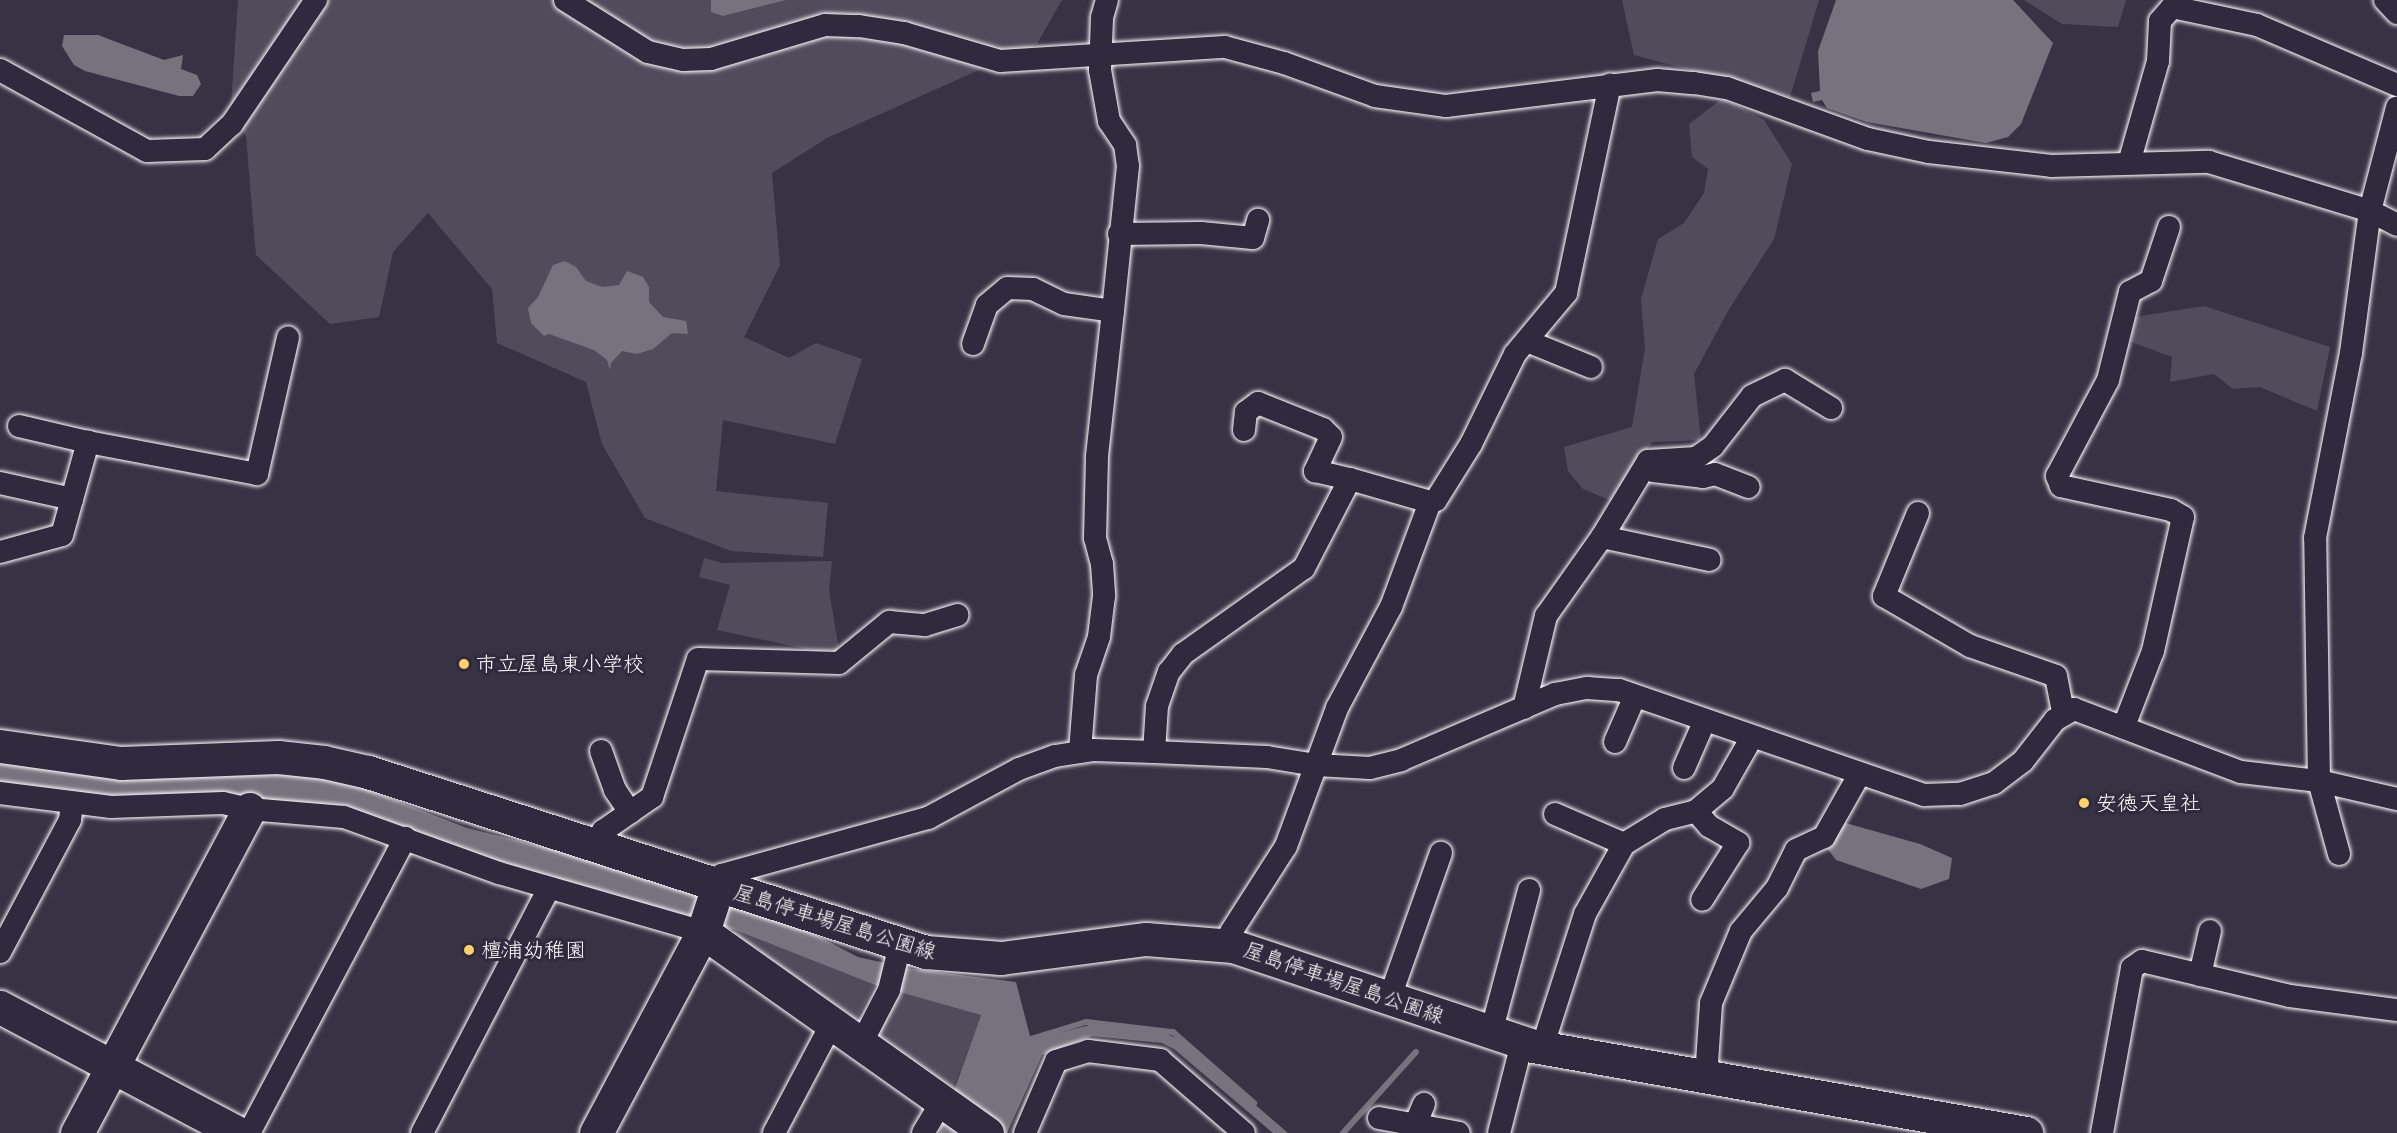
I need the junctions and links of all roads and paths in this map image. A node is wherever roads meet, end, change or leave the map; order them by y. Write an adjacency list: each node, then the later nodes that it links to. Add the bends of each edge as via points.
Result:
1 (316, 0): 7 (street, via 232,124 205,149 147,151)
2 (565, 0): 6 (street, via 648,52 682,60 720,57 825,25 904,33 1000,61)
3 (1107, 0): 6 (street, via 1102,18)
4 (2385, 0): 5 (street)
5 (2397, 13)
6 (1101, 55): 8 (street, via 1225,47 1284,63 1375,96 1446,106); 16 (street, via 1109,121 1125,145 1128,166)
7 (0, 70)
8 (1610, 85): 11 (street, via 1657,80 1727,88 1818,124 1929,152 2050,166); 19 (street, via 1570,282 1556,307)
9 (2397, 85): 11 (street, via 2257,25 2172,7 2160,21 2158,61)
10 (2397, 107): 12 (street)
11 (2129, 163): 12 (street, via 2210,162)
12 (2370, 211): 14 (street); 51 (street, via 2351,353 2315,538)
13 (1258, 220): 16 (street, via 1253,238 1202,233)
14 (2397, 225)
15 (2169, 227): 41 (street, via 2151,281 2130,292 2108,380 2057,476 2061,486 2171,510 2182,517 2153,651)
16 (1119, 234): 17 (street)
17 (1113, 311): 20 (street, via 1064,304 1033,289 1007,288 987,305); 46 (street, via 1097,457 1095,538 1104,596 1099,637 1086,675)
18 (288, 337): 25 (street, via 257,474)
19 (1527, 342): 21 (street); 31 (street, via 1500,382 1471,444 1436,500)
20 (974, 344)
21 (1591, 367)
22 (1831, 408): 26 (street, via 1785,380 1752,396 1713,446 1696,458 1648,461)
23 (19, 426): 25 (street)
24 (1244, 430): 27 (street, via 1246,412 1258,403 1323,429 1331,437 1315,471)
25 (88, 442): 30 (street)
26 (1643, 470): 29 (street, via 1703,477 1715,474); 33 (street)
27 (1350, 479): 31 (street); 47 (street, via 1304,568 1183,654 1169,672 1157,706)
28 (0, 483): 30 (street)
29 (1749, 487)
30 (72, 499): 34 (street, via 62,536)
31 (1430, 502): 48 (street, via 1391,607 1352,675)
32 (1918, 513): 39 (street, via 1884,596 1970,646 2056,676)
33 (1602, 537): 35 (street); 38 (street, via 1546,616)
34 (0, 552)
35 (1710, 560)
36 (957, 615): 58 (street, via 925,625 889,622 839,663 698,659 652,796)
37 (1635, 696): 38 (street, via 1587,688 1555,694); 40 (street); 43 (street)
38 (1524, 708): 48 (street, via 1386,765)
39 (2063, 712): 41 (street, via 2085,710); 50 (street, via 2016,767 1977,790 1924,795)
40 (1704, 720): 42 (street); 49 (street)
41 (2124, 726): 51 (street, via 2241,772)
42 (1752, 737): 50 (street); 57 (street, via 1723,788)
43 (1615, 742)
44 (0, 746): 63 (main road, 屋島停車場屋島公園線, via 121,763 278,757 324,762 368,772)
45 (601, 751): 58 (street, via 615,790)
46 (1080, 752): 47 (street); 66 (street, via 1019,769 928,818 722,875)
47 (1154, 752): 48 (street, via 1267,757)
48 (1316, 765): 72 (street, via 1286,846 1231,932)
49 (1684, 768)
50 (1859, 775): 84 (street, via 1824,837 1796,850 1772,896 1741,931 1711,1003)
51 (2319, 781): 52 (street); 65 (street)
52 (2354, 792): 54 (street); 60 (street)
53 (0, 793): 55 (street)
54 (2397, 799)
55 (72, 802): 56 (street, via 124,807 223,802); 73 (street, via 70,820)
56 (249, 809): 61 (street, via 344,818); 83 (main road)
57 (1696, 811): 62 (street, via 1665,819); 69 (street, via 1709,826 1738,843)
58 (630, 812): 63 (street, via 603,831)
59 (1555, 814): 62 (street)
60 (2397, 816)
61 (405, 838): 67 (street, via 478,867); 91 (street)
62 (1624, 844): 82 (street, via 1585,914)
63 (598, 847): 66 (main road, 屋島停車場屋島公園線)
64 (1441, 853): 76 (street)
65 (2339, 854)
66 (718, 886): 71 (main road); 74 (main road, 屋島停車場屋島公園線)
67 (549, 888): 71 (street); 92 (street)
68 (1529, 890): 80 (street)
69 (1702, 900)
70 (2210, 931): 75 (street)
71 (703, 932): 79 (main road); 93 (main road)
72 (1229, 945): 74 (main road, 屋島停車場屋島公園線, via 1146,939 1001,958); 76 (main road, 屋島停車場屋島公園線)
73 (0, 952)
74 (897, 953): 81 (street, via 889,990)
75 (2200, 975): 78 (street, via 2290,996); 102 (street, via 2142,961 2132,968)
76 (1390, 998): 80 (main road, 屋島停車場屋島公園線)
77 (0, 1007): 83 (main road)
78 (2397, 1010)
79 (832, 1023): 81 (main road); 94 (street)
80 (1491, 1033): 82 (main road, 屋島停車場屋島公園線)
81 (861, 1044): 85 (main road)
82 (1532, 1045): 84 (main road, 屋島停車場屋島公園線); 100 (street)
83 (112, 1066): 89 (main road); 90 (main road)
84 (1706, 1077): 101 (main road, 屋島停車場屋島公園線)
85 (945, 1103): 95 (street); 96 (main road)
86 (1424, 1104): 88 (street)
87 (1379, 1118): 88 (street)
88 (1415, 1125): 99 (street)
89 (77, 1133)
90 (238, 1133)
91 (249, 1133)
92 (422, 1133)
93 (596, 1133)
94 (774, 1133)
95 (923, 1133)
96 (987, 1133)
97 (1025, 1133): 98 (street, via 1056,1061 1088,1051 1160,1060)
98 (1244, 1133)
99 (1459, 1133)
100 (1499, 1133)
101 (2026, 1133)
102 (2102, 1133)

